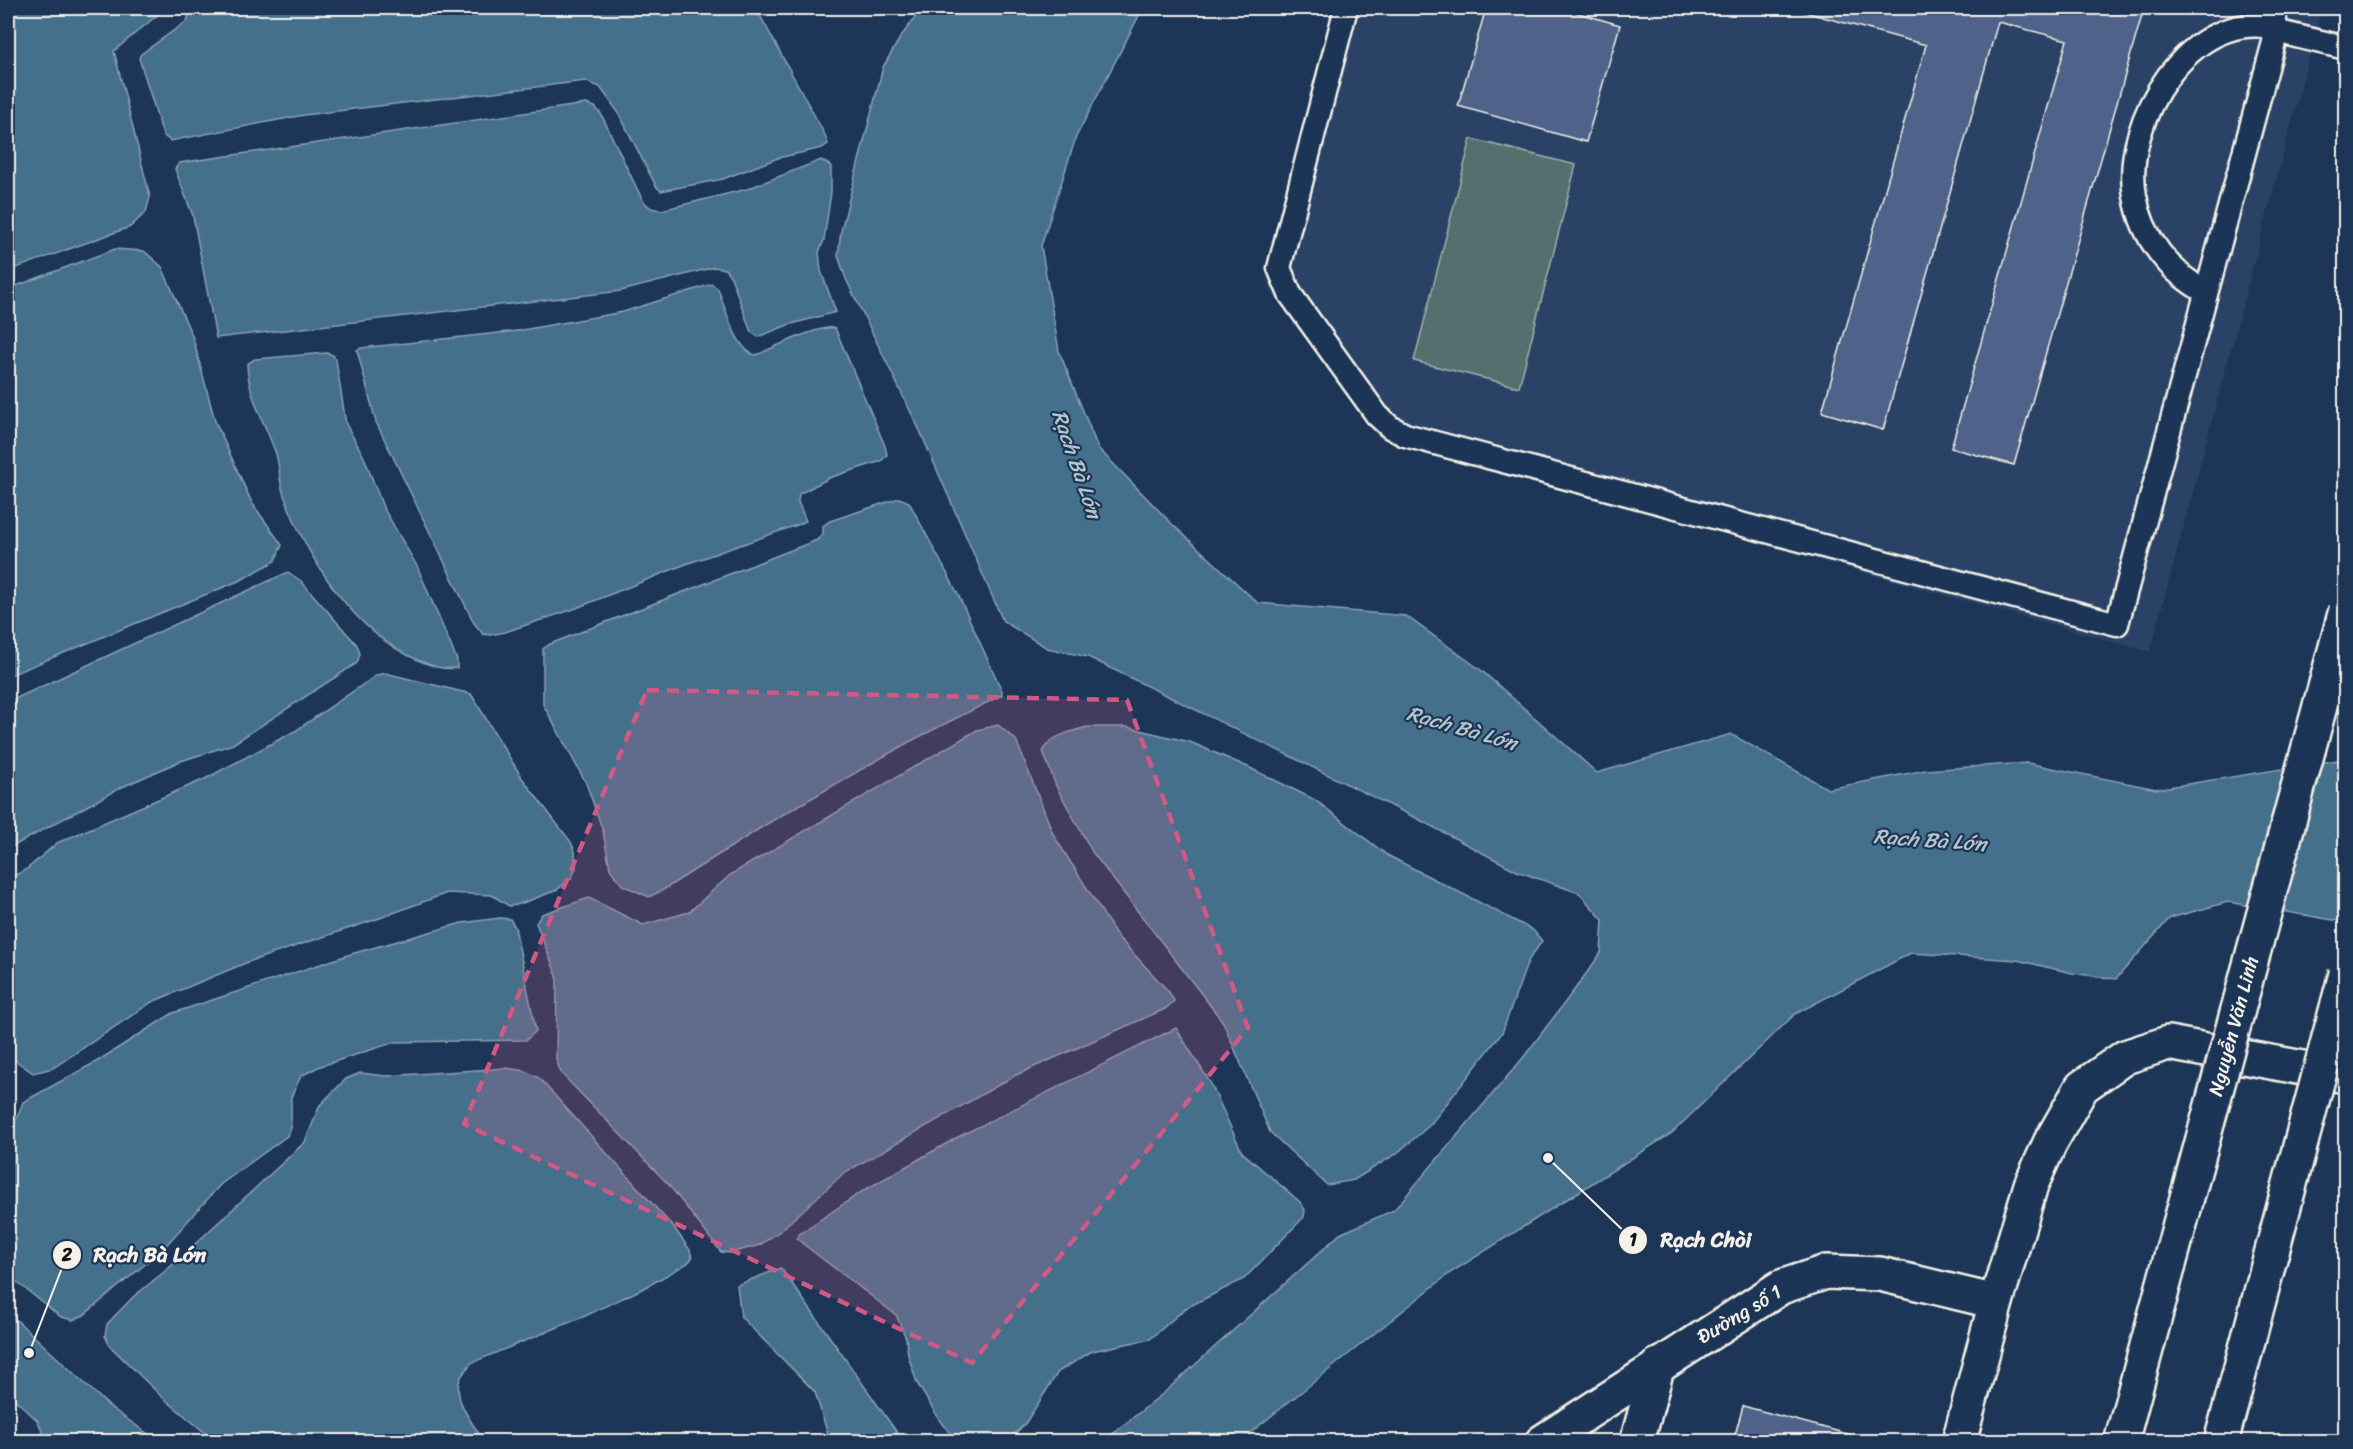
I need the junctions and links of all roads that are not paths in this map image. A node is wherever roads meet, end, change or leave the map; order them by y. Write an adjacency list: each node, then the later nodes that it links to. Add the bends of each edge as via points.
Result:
1 (1346, 8): 4 (lane, via 1279,268 1290,294 1377,414 1405,435 2117,624)
2 (2273, 22): 3 (lane); 4 (lane); 4 (lane, via 2223,31 2188,53 2152,105 2138,141 2134,195 2151,239 2177,274)
3 (2346, 48)
4 (2206, 292)
5 (2346, 610): 13 (main road, Nguyễn Văn Linh, bridge)
6 (2346, 974): 14 (main road, bridge)
7 (2346, 1076): 8 (main road, via 2168,1043 2125,1057 2082,1087 2050,1143 2031,1185)
8 (1996, 1302): 9 (main road, Đường số 1, via 1880,1274 1826,1272 1781,1287); 12 (main road)
9 (1658, 1365): 10 (main road, Đường số 1); 11 (main road)
10 (1542, 1442)
11 (1637, 1442)
12 (1959, 1442)
13 (2121, 1442)
14 (2221, 1442)

